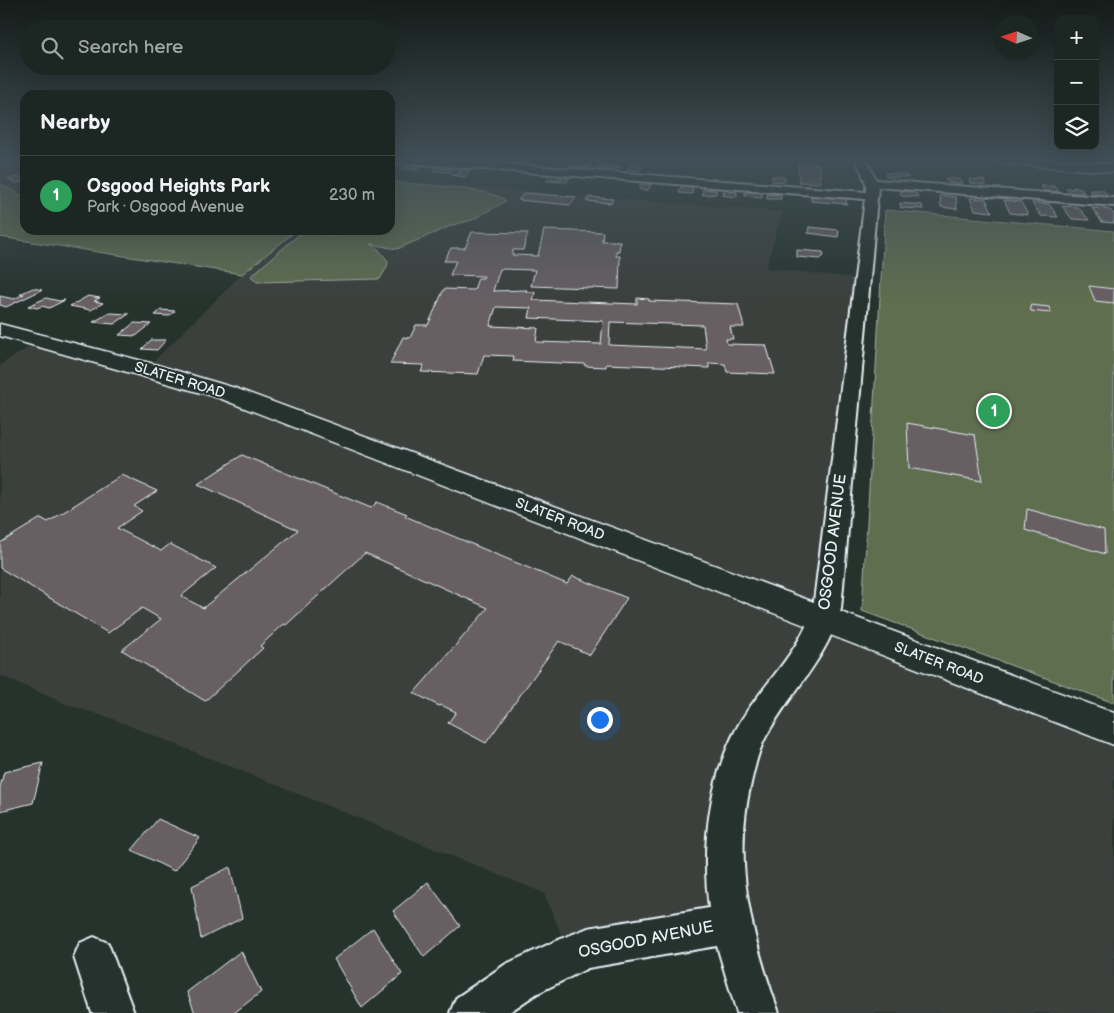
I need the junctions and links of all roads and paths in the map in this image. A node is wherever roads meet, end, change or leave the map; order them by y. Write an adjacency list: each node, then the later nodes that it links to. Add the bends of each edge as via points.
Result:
1 (870, 206): 3 (street, OSGOOD AVENUE)
2 (0, 330): 3 (main road, SLATER ROAD, via 227,393)
3 (824, 620): 4 (main road, SLATER ROAD); 5 (street, OSGOOD AVENUE, via 811,648 759,720 734,778 724,840 724,888)
4 (1114, 729)
5 (730, 924): 8 (street, OSGOOD AVENUE, via 588,948 521,978); 9 (street, via 738,959)
6 (94, 958): 7 (street)
7 (113, 1013)
8 (471, 1013)
9 (758, 1013)

